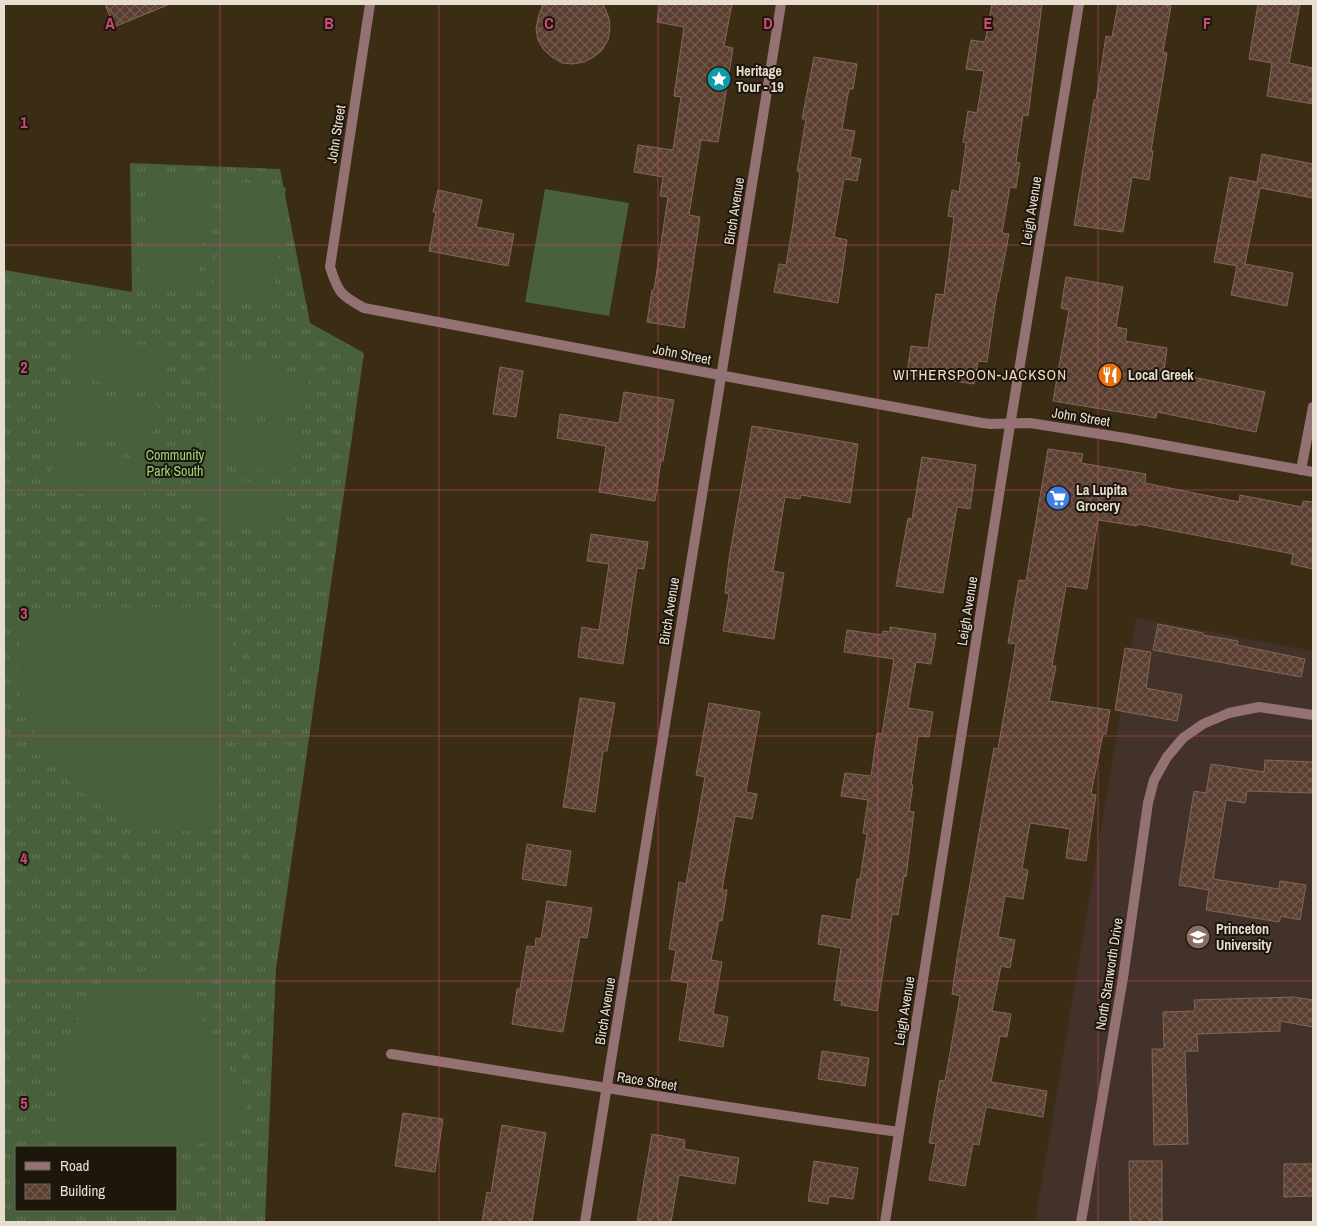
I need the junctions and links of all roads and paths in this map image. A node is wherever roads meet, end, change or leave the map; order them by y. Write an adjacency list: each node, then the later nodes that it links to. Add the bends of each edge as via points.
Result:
1 (370, 4): 4 (street, John Street, via 330,267 337,289 364,308)
2 (781, 4): 4 (street, Birch Avenue)
3 (1078, 4): 6 (street, Leigh Avenue)
4 (722, 375): 6 (street, John Street, via 991,424); 11 (street, Birch Avenue)
5 (1313, 407): 7 (street)
6 (1010, 423): 7 (street, John Street, via 1030,423 1125,438); 12 (street, Leigh Avenue)
7 (1301, 470): 8 (street, John Street)
8 (1313, 472)
9 (1313, 715): 15 (street, North Stanworth Drive, via 1259,707 1203,724 1183,738 1154,780)
10 (391, 1054): 11 (street, Race Street)
11 (606, 1088): 12 (street, Race Street); 13 (street, Birch Avenue)
12 (899, 1132): 14 (street, Leigh Avenue)
13 (585, 1222)
14 (885, 1222)
15 (1081, 1222)

